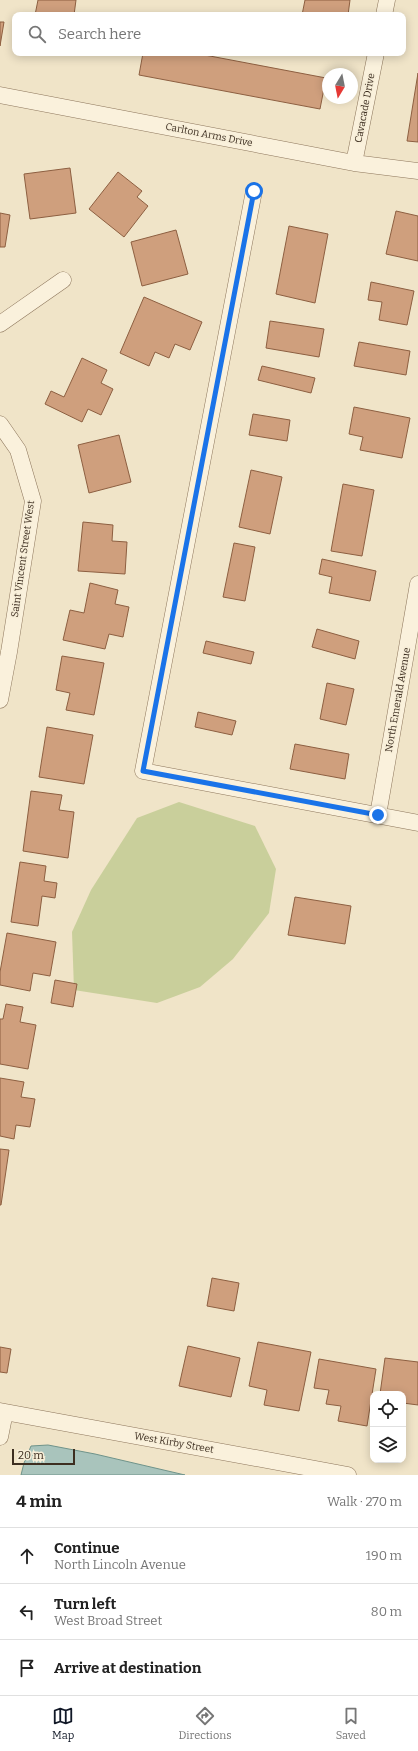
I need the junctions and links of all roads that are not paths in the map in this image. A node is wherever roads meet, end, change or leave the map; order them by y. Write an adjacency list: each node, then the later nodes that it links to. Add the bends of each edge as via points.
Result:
1 (387, 0): 2 (street)
2 (385, 12)
3 (375, 56): 5 (street, Cavacade Drive)
4 (0, 95): 5 (street, Carlton Arms Drive)
5 (354, 162): 6 (street, Carlton Arms Drive)
6 (418, 172)
7 (254, 191): 14 (street, via 143,771)
8 (63, 280): 9 (street)
9 (0, 324)
10 (0, 424): 12 (street, Saint Vincent Street West, via 18,450 33,500)
11 (418, 584): 14 (street, North Emerald Avenue)
12 (5, 651): 13 (street, Saint Vincent Street West)
13 (0, 700)
14 (378, 815): 15 (street)
15 (418, 823)
16 (2, 1412): 17 (street); 18 (street, West Kirby Street)
17 (0, 1437)
18 (348, 1475)

